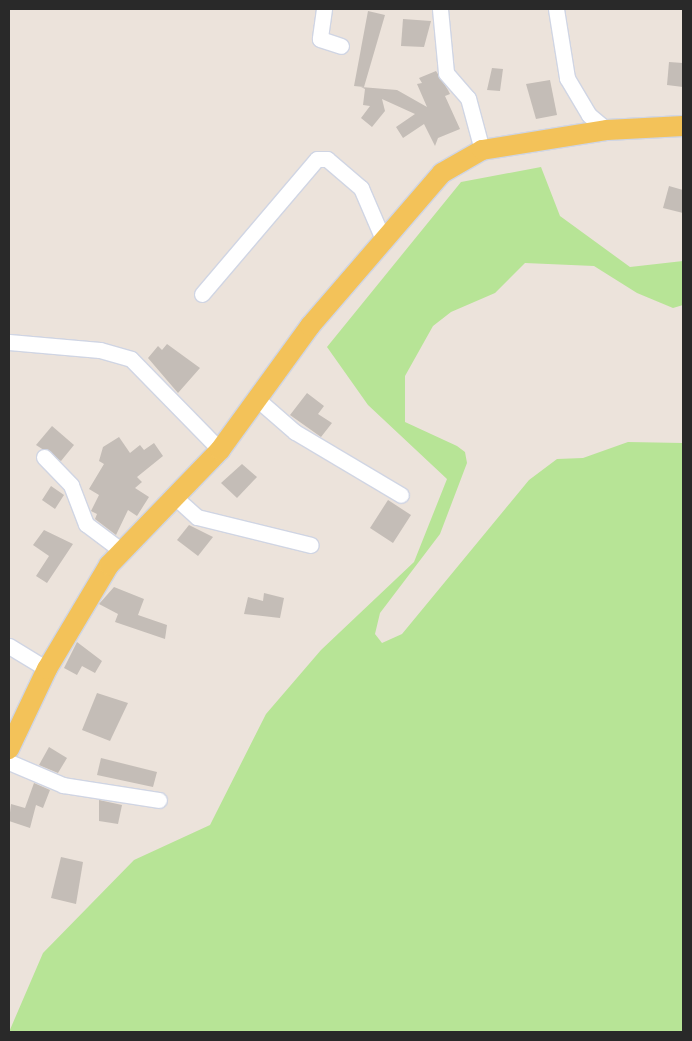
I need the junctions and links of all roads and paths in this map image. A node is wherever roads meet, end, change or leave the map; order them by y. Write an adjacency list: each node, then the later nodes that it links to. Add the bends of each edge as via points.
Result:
1 (324, 9): 4 (street, via 320,39)
2 (440, 9): 7 (street, via 446,72 468,98)
3 (556, 9): 6 (street, via 567,78 589,115)
4 (341, 46)
5 (683, 126): 6 (main road)
6 (607, 130): 7 (main road)
7 (482, 150): 8 (main road, via 442,173)
8 (383, 239): 9 (street, via 361,188 327,160 317,159); 11 (main road, via 310,326)
9 (202, 294)
10 (9, 342): 12 (street, via 100,350 131,359)
11 (258, 399): 12 (main road); 14 (street, via 295,432)
12 (220, 450): 15 (main road)
13 (44, 456): 17 (street, via 71,485 86,524)
14 (401, 495)
15 (177, 499): 16 (street, via 197,517); 17 (main road)
16 (311, 545)
17 (122, 551): 19 (main road, via 98,582)
18 (9, 646): 19 (street)
19 (47, 669): 20 (main road)
20 (9, 749)
21 (9, 762): 22 (street, via 63,785)
22 (160, 800)

